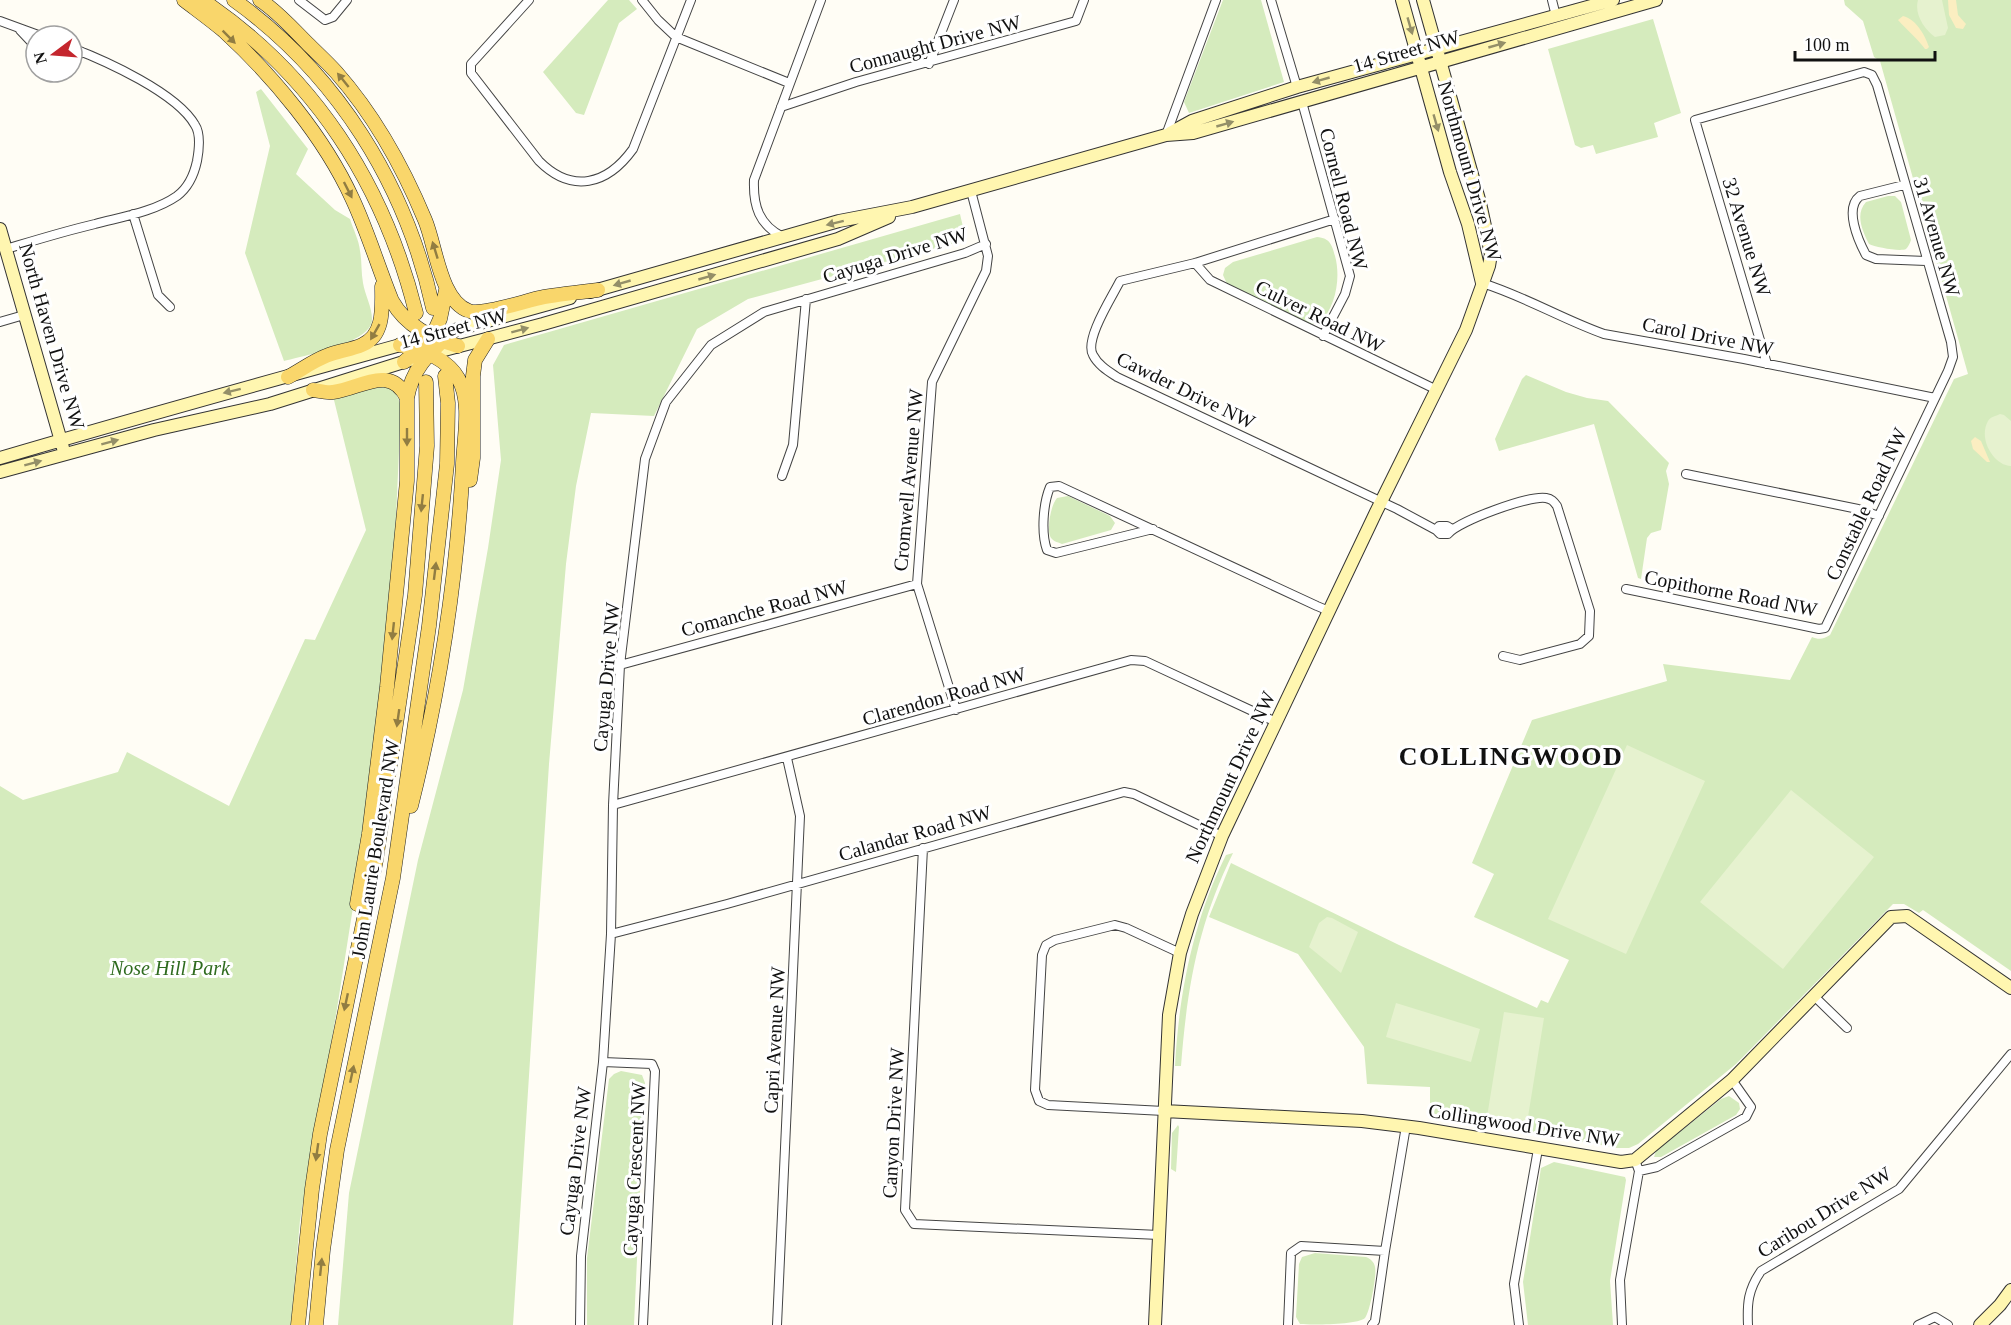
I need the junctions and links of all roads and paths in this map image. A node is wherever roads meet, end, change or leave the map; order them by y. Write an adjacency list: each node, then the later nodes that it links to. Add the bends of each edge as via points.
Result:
1 (184, 0): 49 (main road, one-way to 49, via 256,64 289,100 322,146 352,198)
2 (202, 0): 56 (main road, via 232,20 278,64 337,132 392,234)
3 (234, 0): 55 (main road, via 300,55 341,105 376,157 411,231)
4 (260, 0): 51 (main road, one-way to 4, via 426,223 381,132 335,70)
5 (299, 0): 6 (street, via 325,20 333,17)
6 (347, 0)
7 (529, 0): 25 (street, via 471,64 471,74 539,161 568,180 585,182 605,176 622,164 633,149)
8 (642, 0): 25 (street)
9 (691, 0): 25 (street)
10 (821, 0): 32 (street)
11 (954, 0): 30 (street)
12 (1084, 0): 30 (street, Connaught Drive NW, via 1076,21)
13 (1216, 0): 37 (street)
14 (1270, 0): 34 (street)
15 (1402, 0): 27 (main road, Northmount Drive NW, one-way to 27)
16 (1423, 0): 26 (main road, Northmount Drive NW)
17 (1552, 0): 20 (street)
18 (1613, 0): 20 (main road, 14 Street NW)
19 (1656, 0): 29 (main road, 14 Street NW, one-way to 19)
20 (1556, 16): 26 (main road, 14 Street NW)
21 (0, 21): 22 (street)
22 (18, 27): 23 (street); 24 (street)
23 (24, 29)
24 (24, 34)
25 (676, 38): 32 (street)
26 (1436, 47): 27 (main road, 14 Street NW); 29 (main road, Northmount Drive NW)
27 (1417, 52): 31 (main road, Northmount Drive NW); 34 (main road, 14 Street NW, one-way to 34)
28 (84, 53): 41 (street, via 136,78 187,113 197,127 198,157 189,184 178,195)
29 (1440, 61): 31 (main road, 14 Street NW); 50 (main road, Northmount Drive NW, via 1491,254)
30 (929, 64): 36 (street, Connaught Drive NW, via 856,82)
31 (1421, 67): 35 (main road, 14 Street NW); 50 (main road, Northmount Drive NW, one-way to 50)
32 (789, 83): 36 (street)
33 (1877, 85): 38 (street, 31 Avenue NW); 67 (street, 32 Avenue NW, via 1872,75 1864,72 1695,120)
34 (1297, 87): 37 (main road, 14 Street NW, via 1192,121)
35 (1302, 102): 37 (main road, 14 Street NW, one-way to 35, via 1193,133); 42 (street, Cornell Road NW)
36 (781, 107): 44 (street, via 754,180 753,194 761,219)
37 (1166, 135): 39 (main road, 14 Street NW)
38 (1904, 186): 47 (street, 31 Avenue NW); 47 (street, via 1855,200 1852,207 1857,234 1866,255 1876,259)
39 (971, 191): 40 (main road, 14 Street NW); 45 (street, Cromwell Avenue NW)
40 (912, 207): 44 (main road, 14 Street NW, one-way to 44); 62 (main road, 14 Street NW, one-way to 40, via 838,240)
41 (133, 214): 46 (street); 54 (street, via 158,295)
42 (1335, 219): 48 (street, Cawder Drive NW); 60 (street, Cornell Road NW, via 1350,276)
43 (0, 229): 46 (main road, North Haven Drive NW)
44 (783, 237): 52 (main road, 14 Street NW, one-way to 52)
45 (986, 244): 53 (street, Cayuga Drive NW); 85 (street, Cromwell Avenue NW, via 986,271 932,382)
46 (6, 249): 57 (main road, North Haven Drive NW)
47 (1926, 261): 74 (street, 31 Avenue NW, via 1953,357)
48 (1195, 263): 60 (street, Culver Road NW, via 1210,280); 81 (street, Cawder Drive NW, via 1120,281 1092,337 1091,353 1101,366)
49 (381, 275): 61 (main road, via 399,314); 69 (main road, one-way to 69, via 382,315 372,339 325,356)
50 (1482, 282): 67 (street, Carol Drive NW, via 1604,334); 72 (main road, Northmount Drive NW, via 1475,309)
51 (446, 290): 52 (main road, via 471,312); 61 (main road)
52 (598, 290): 59 (main road, 14 Street NW)
53 (806, 298): 80 (street, via 794,445); 90 (street, Cayuga Drive NW, via 764,312 711,345 666,402 645,459)
54 (170, 307)
55 (432, 308)
56 (417, 313)
57 (24, 315): 58 (street); 75 (main road, North Haven Drive NW)
58 (0, 322)
59 (453, 331): 61 (main road)
60 (1323, 336): 72 (street, Culver Road NW)
61 (437, 339): 63 (main road, 14 Street NW); 64 (main road); 65 (main road)
62 (488, 339): 64 (main road, 14 Street NW); 84 (main road, via 474,368 473,458 466,516)
63 (400, 345): 65 (main road); 69 (main road, 14 Street NW)
64 (458, 346): 65 (main road, 14 Street NW)
65 (424, 351): 66 (main road); 73 (main road); 84 (main road, via 447,364 462,389 465,417)
66 (404, 362): 71 (main road, 14 Street NW)
67 (1767, 364): 74 (street, Carol Drive NW)
68 (445, 376): 97 (main road, John Laurie Boulevard NW, one-way to 68, via 444,504 448,432)
69 (288, 377): 75 (main road, 14 Street NW, one-way to 75)
70 (426, 382): 100 (main road, John Laurie Boulevard NW, one-way to 100, via 428,446 415,595 376,860)
71 (313, 390): 73 (main road, via 332,392 386,381 401,387); 76 (main road, 14 Street NW, one-way to 71)
72 (1437, 390): 81 (main road, Northmount Drive NW)
73 (406, 398): 100 (main road, one-way to 100, via 407,481 387,687 357,908)
74 (1935, 398): 82 (street, Constable Road NW)
75 (61, 440): 76 (main road, North Haven Drive NW); 77 (main road, 14 Street NW)
76 (66, 455): 78 (main road, 14 Street NW, one-way to 76)
77 (0, 458)
78 (0, 472)
79 (1686, 474): 82 (street)
80 (782, 476)
81 (1381, 502): 87 (main road, Northmount Drive NW); 89 (street, Cawder Drive NW, via 1440,534 1531,499 1545,498 1557,506 1590,611 1589,636 1580,644 1520,660)
82 (1879, 516): 88 (street, Constable Road NW)
83 (1153, 529): 83 (street, via 1056,553 1047,550 1043,540 1047,495 1050,487 1059,486); 87 (street)
84 (460, 532): 97 (main road, via 441,663)
85 (917, 584): 90 (street, Comanche Road NW); 91 (street, Cromwell Avenue NW)
86 (1626, 589): 88 (street, Copithorne Road NW, via 1819,629)
87 (1329, 611): 92 (main road, Northmount Drive NW)
88 (1828, 624)
89 (1503, 656)
90 (620, 665): 94 (street, Cayuga Drive NW)
91 (956, 710): 92 (street, Clarendon Road NW, via 1131,660 1145,661); 93 (street, Clarendon Road NW)
92 (1276, 722): 95 (main road, Northmount Drive NW)
93 (787, 758): 94 (street, Clarendon Road NW); 98 (street, Capri Avenue NW, via 800,816)
94 (613, 805): 99 (street, Cayuga Drive NW)
95 (1222, 836): 96 (street, Calandar Road NW, via 1124,792); 101 (main road, Northmount Drive NW)
96 (923, 848): 98 (street, Calandar Road NW); 112 (street, Canyon Drive NW, via 905,1210 914,1224)
97 (393, 878): 116 (main road, John Laurie Boulevard NW, one-way to 97, via 337,1150)
98 (798, 883): 99 (street, Calandar Road NW); 119 (street, Capri Avenue NW)
99 (611, 934): 106 (street, Cayuga Drive NW)
100 (357, 945): 115 (main road, John Laurie Boulevard NW, one-way to 115, via 320,1134)
101 (1180, 953): 108 (main road, Northmount Drive NW, via 1169,1014); 108 (street, via 1115,925 1055,940 1046,945 1042,955 1035,1090 1039,1101 1048,1105)
102 (2011, 988): 103 (main road, Collingwood Drive NW, via 1906,916 1891,917)
103 (1815, 997): 104 (street); 107 (main road, Collingwood Drive NW)
104 (1847, 1028)
105 (2011, 1054): 125 (street, Caribou Drive NW, via 1899,1189 1761,1271 1748,1299)
106 (603, 1062): 117 (street, Cayuga Drive NW, via 581,1256); 118 (street, Cayuga Crescent NW, via 652,1064 656,1071)
107 (1732, 1080): 111 (main road, Collingwood Drive NW); 111 (street, via 1751,1107 1746,1117 1657,1167)
108 (1164, 1112): 109 (main road, Collingwood Drive NW); 112 (main road, Northmount Drive NW)
109 (1406, 1126): 110 (main road, Collingwood Drive NW); 113 (street)
110 (1538, 1149): 111 (main road, Collingwood Drive NW); 123 (street, via 1514,1284)
111 (1637, 1165): 124 (street, via 1620,1280)
112 (1159, 1235): 120 (main road, Northmount Drive NW)
113 (1385, 1251): 121 (street, via 1301,1246 1291,1253); 122 (street, via 1375,1321)
114 (2011, 1290): 128 (main road)
115 (298, 1325)
116 (316, 1325)
117 (580, 1325)
118 (643, 1325)
119 (777, 1325)
120 (1155, 1325)
121 (1288, 1325)
122 (1371, 1325)
123 (1519, 1325)
124 (1622, 1325)
125 (1748, 1325)
126 (1918, 1325): 127 (street, via 1935,1317)
127 (1948, 1325)
128 (1980, 1325)

